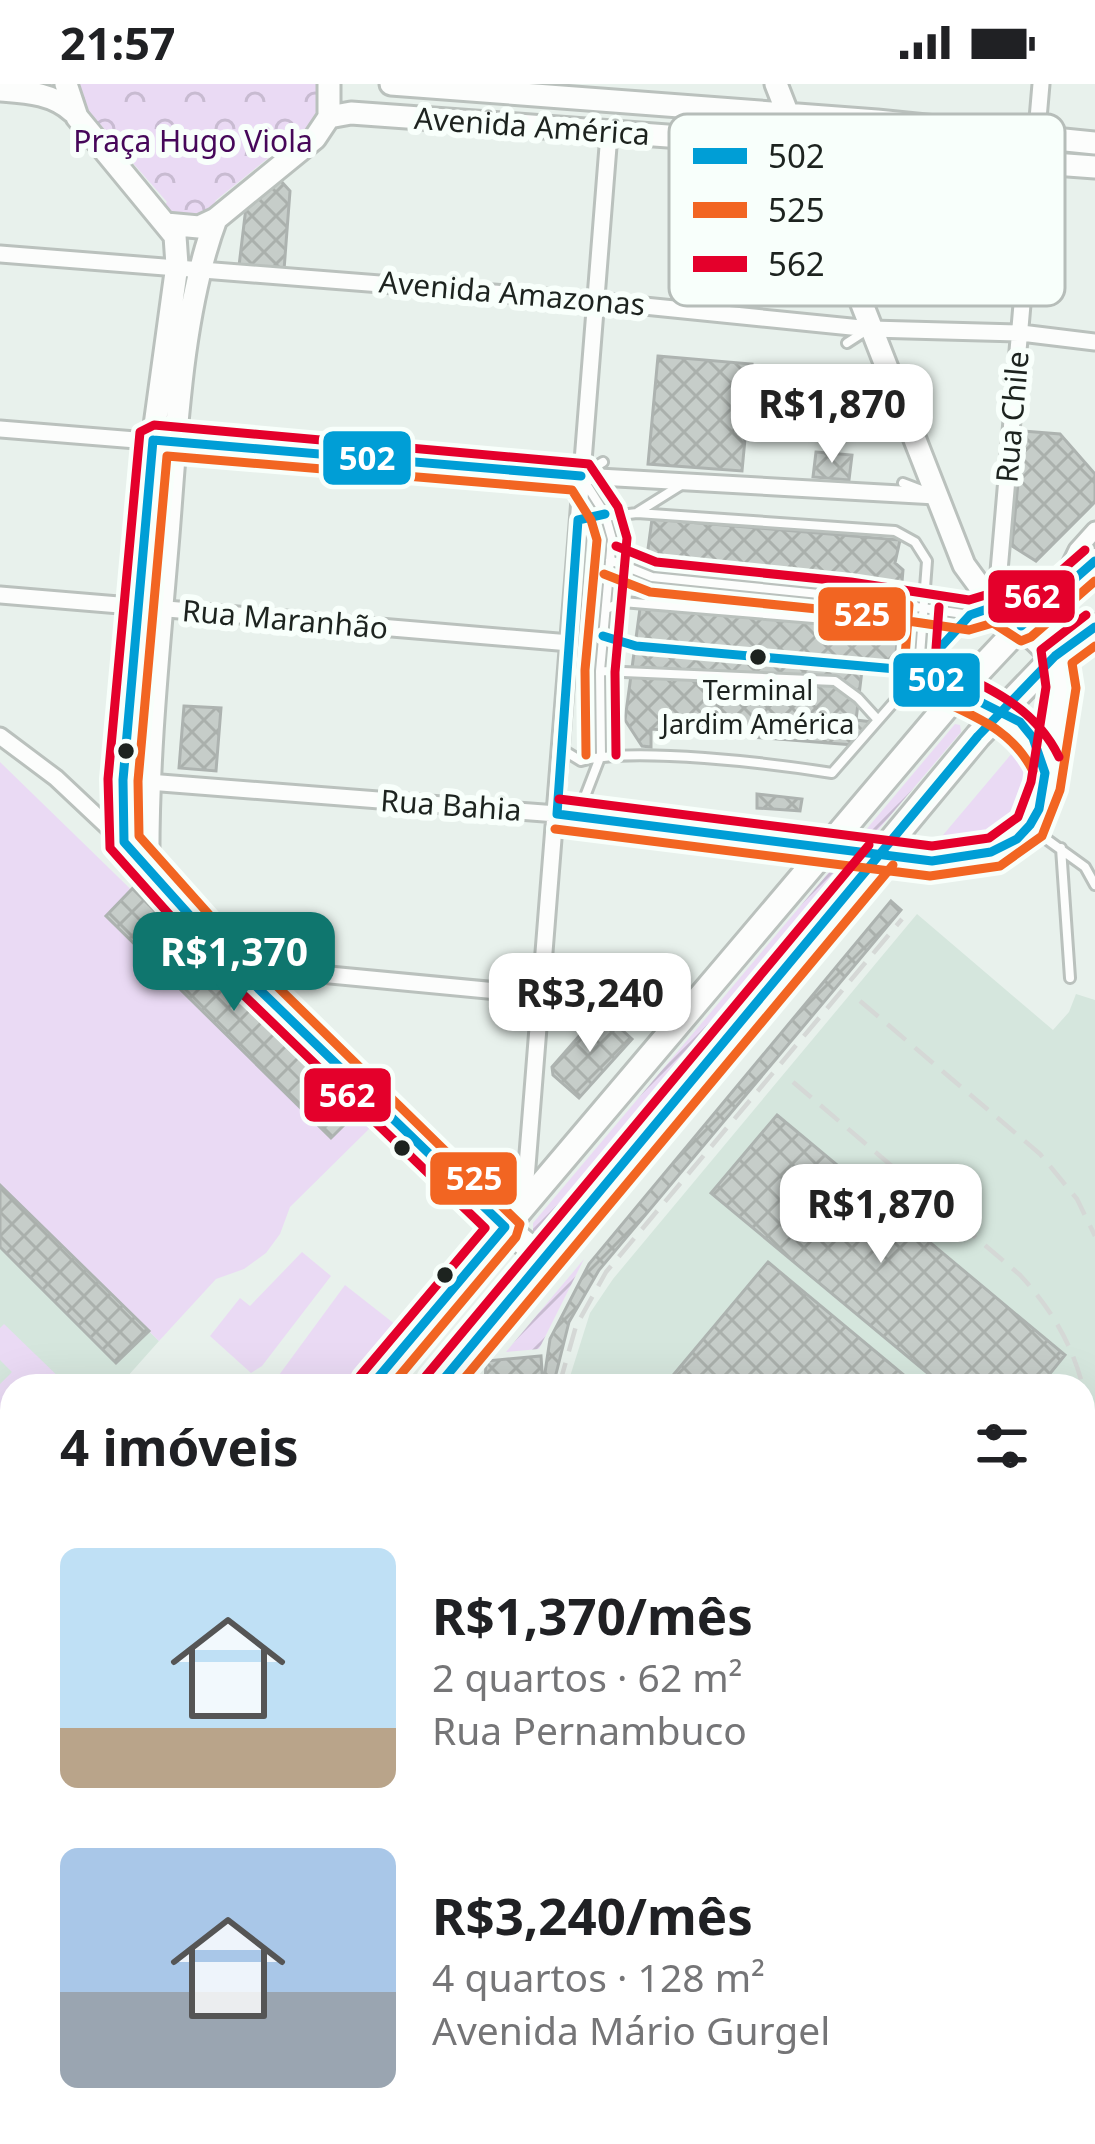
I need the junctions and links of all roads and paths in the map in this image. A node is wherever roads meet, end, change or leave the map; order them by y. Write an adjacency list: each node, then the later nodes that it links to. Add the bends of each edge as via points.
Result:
1 (66, 84): 10 (street)
2 (329, 84): 11 (street)
3 (391, 84): 7 (street, Avenida América)
4 (776, 84): 8 (street)
5 (1041, 84): 9 (street, Rua Chile)
6 (0, 90): 10 (street, via 38,93)
7 (743, 114)
8 (788, 114)
9 (1038, 114)
10 (77, 117): 19 (street)
11 (329, 117): 12 (street, Avenida América); 18 (street, via 315,138)
12 (609, 134): 13 (street, Avenida América); 22 (street)
13 (669, 137)
14 (1065, 139): 15 (street, Avenida América)
15 (1095, 143)
16 (1065, 164): 17 (street, Avenida América)
17 (1095, 167)
18 (216, 219): 19 (street); 21 (street)
19 (166, 224): 21 (street)
20 (0, 254): 21 (street, Avenida Amazonas)
21 (188, 266): 22 (street, Avenida Amazonas); 30 (street)
22 (595, 301): 25 (street, Avenida Amazonas); 32 (street)
23 (862, 306): 25 (street)
24 (1023, 306): 26 (street, Rua Chile)
25 (871, 328): 26 (street, Avenida Amazonas); 28 (lane); 35 (street)
26 (1021, 333): 27 (street, Avenida Amazonas); 45 (street, Rua Chile)
27 (1095, 342)
28 (848, 343)
29 (0, 430): 30 (street)
30 (165, 440): 32 (street); 46 (street); 48 (street)
31 (603, 462): 32 (lane)
32 (580, 476): 33 (street); 37 (lane); 38 (street)
33 (687, 482): 35 (street); 36 (lane)
34 (903, 483): 35 (lane)
35 (937, 496): 45 (street, via 964,565)
36 (637, 513): 37 (lane); 44 (lane, via 895,531 927,561)
37 (605, 514): 38 (lane); 40 (lane)
38 (578, 520): 54 (street)
39 (1095, 530): 42 (street)
40 (610, 560): 44 (lane, via 652,577); 47 (lane)
41 (1095, 561): 42 (main road)
42 (1057, 592): 51 (main road)
43 (0, 595): 46 (street, Rua Maranhão)
44 (924, 606): 49 (lane); 50 (lane)
45 (997, 606): 49 (lane); 51 (street)
46 (138, 609): 48 (street, Rua Maranhão); 65 (street)
47 (606, 609): 50 (lane, via 622,602); 53 (lane)
48 (162, 610): 54 (street, Rua Maranhão); 66 (street)
49 (970, 615): 57 (lane)
50 (922, 626): 57 (lane)
51 (1021, 626): 55 (main road); 58 (main road)
52 (1095, 627): 55 (main road)
53 (603, 636): 56 (lane); 57 (lane, via 636,646)
54 (570, 643): 62 (street)
55 (1055, 656): 59 (main road); 64 (main road, via 1060,687)
56 (600, 671): 60 (lane, via 835,681); 63 (lane)
57 (919, 671): 58 (lane); 60 (lane)
58 (959, 692): 59 (main road); 71 (main road)
59 (1000, 712): 64 (main road, via 1031,732); 73 (main road)
60 (878, 720): 63 (lane, via 832,773)
61 (0, 736): 70 (street)
62 (562, 749): 63 (lane, via 581,761); 67 (street)
63 (601, 755): 68 (lane, via 584,799)
64 (1046, 764): 69 (main road)
65 (124, 780): 66 (street, Rua Bahia); 70 (street)
66 (147, 784): 67 (street, Rua Bahia); 74 (street)
67 (557, 814): 68 (street, Rua Bahia); 78 (street)
68 (594, 818): 71 (street, Rua Bahia)
69 (1030, 827): 72 (lane); 73 (main road, via 970,858)
70 (124, 842): 74 (street)
71 (825, 848): 73 (main road); 79 (main road)
72 (1061, 848): 75 (lane); 77 (lane)
73 (881, 855): 82 (main road)
74 (148, 865): 76 (street)
75 (1095, 885)
76 (235, 966): 78 (street); 81 (street)
77 (1070, 978)
78 (538, 994): 79 (street, via 634,1004); 80 (street)
79 (677, 1022): 80 (main road)
80 (524, 1204): 81 (main road)
81 (505, 1227): 82 (main road); 83 (main road)
82 (550, 1254): 84 (main road)
83 (381, 1374)
84 (448, 1374)

